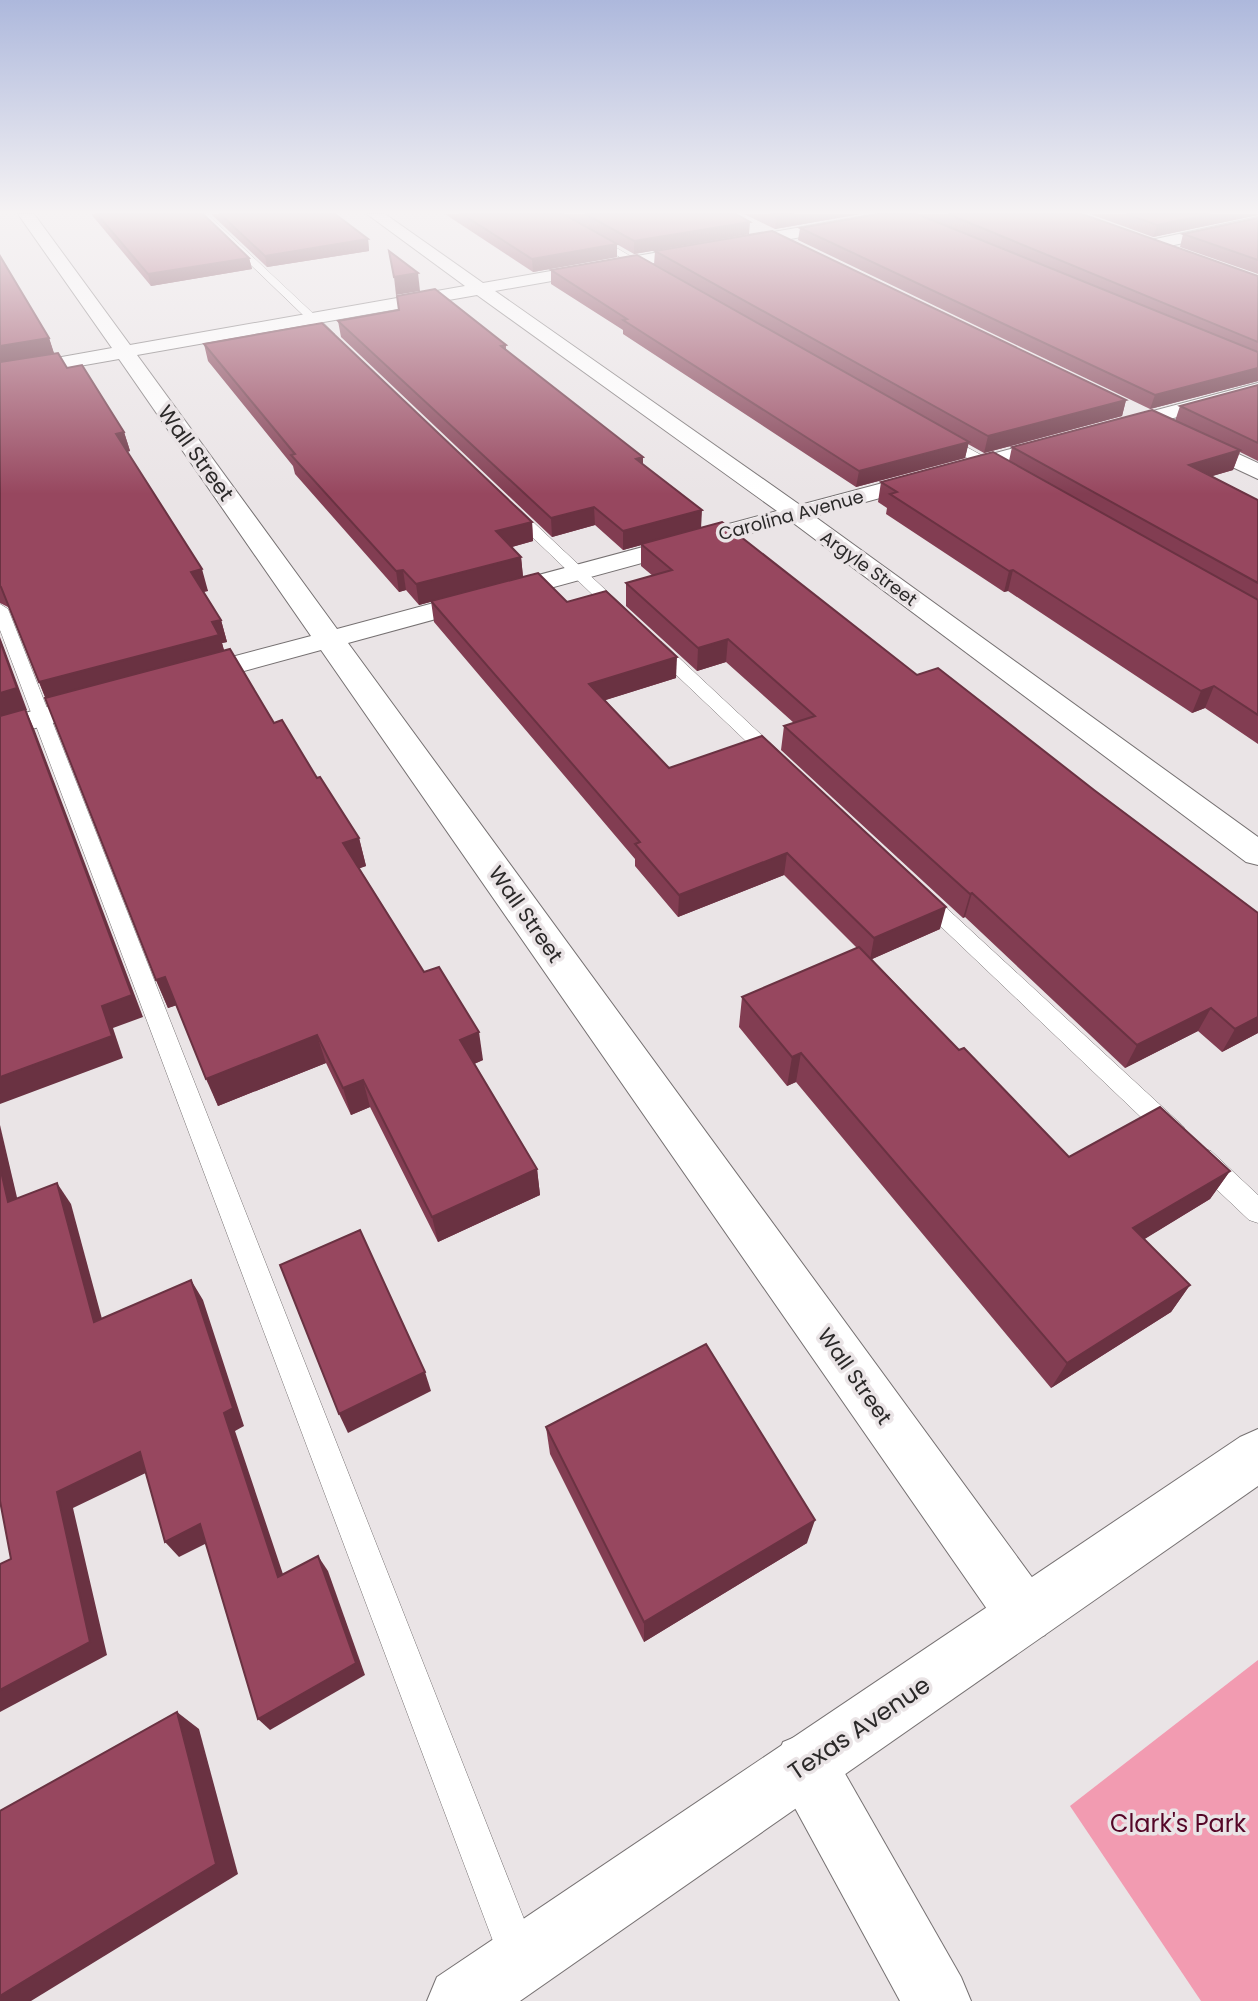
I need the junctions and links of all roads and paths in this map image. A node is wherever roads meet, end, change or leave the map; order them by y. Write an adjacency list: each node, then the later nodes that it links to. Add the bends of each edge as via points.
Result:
1 (92, 307): 7 (street, Wall Street)
2 (301, 307): 5 (lane)
3 (374, 307): 5 (street)
4 (508, 307): 17 (street, Argyle Street)
5 (312, 318): 6 (lane); 7 (street)
6 (341, 347)
7 (123, 351): 8 (street); 20 (street, Wall Street)
8 (0, 374)
9 (1258, 388): 11 (street, Carolina Avenue)
10 (1124, 407): 11 (street)
11 (1148, 419): 13 (street, Carolina Avenue); 14 (street)
12 (925, 428): 13 (lane)
13 (986, 463): 15 (lane); 17 (street, Carolina Avenue)
14 (1258, 472)
15 (1010, 476)
16 (498, 497): 18 (lane)
17 (795, 513): 18 (street, Carolina Avenue); 26 (street, Argyle Street)
18 (577, 572): 20 (street, Carolina Avenue); 25 (lane)
19 (0, 609): 23 (lane)
20 (329, 638): 21 (street, Carolina Avenue); 30 (street, Wall Street)
21 (172, 682)
22 (120, 696): 23 (street)
23 (41, 718): 24 (street); 32 (lane)
24 (0, 729)
25 (790, 773)
26 (1258, 854)
27 (912, 887): 28 (lane)
28 (1258, 1212)
29 (1258, 1455): 30 (street, Texas Avenue)
30 (1025, 1615): 31 (street, Texas Avenue)
31 (805, 1765): 32 (street, Texas Avenue); 34 (street)
32 (520, 1960): 33 (street, Texas Avenue)
33 (461, 2001)
34 (937, 2001)

